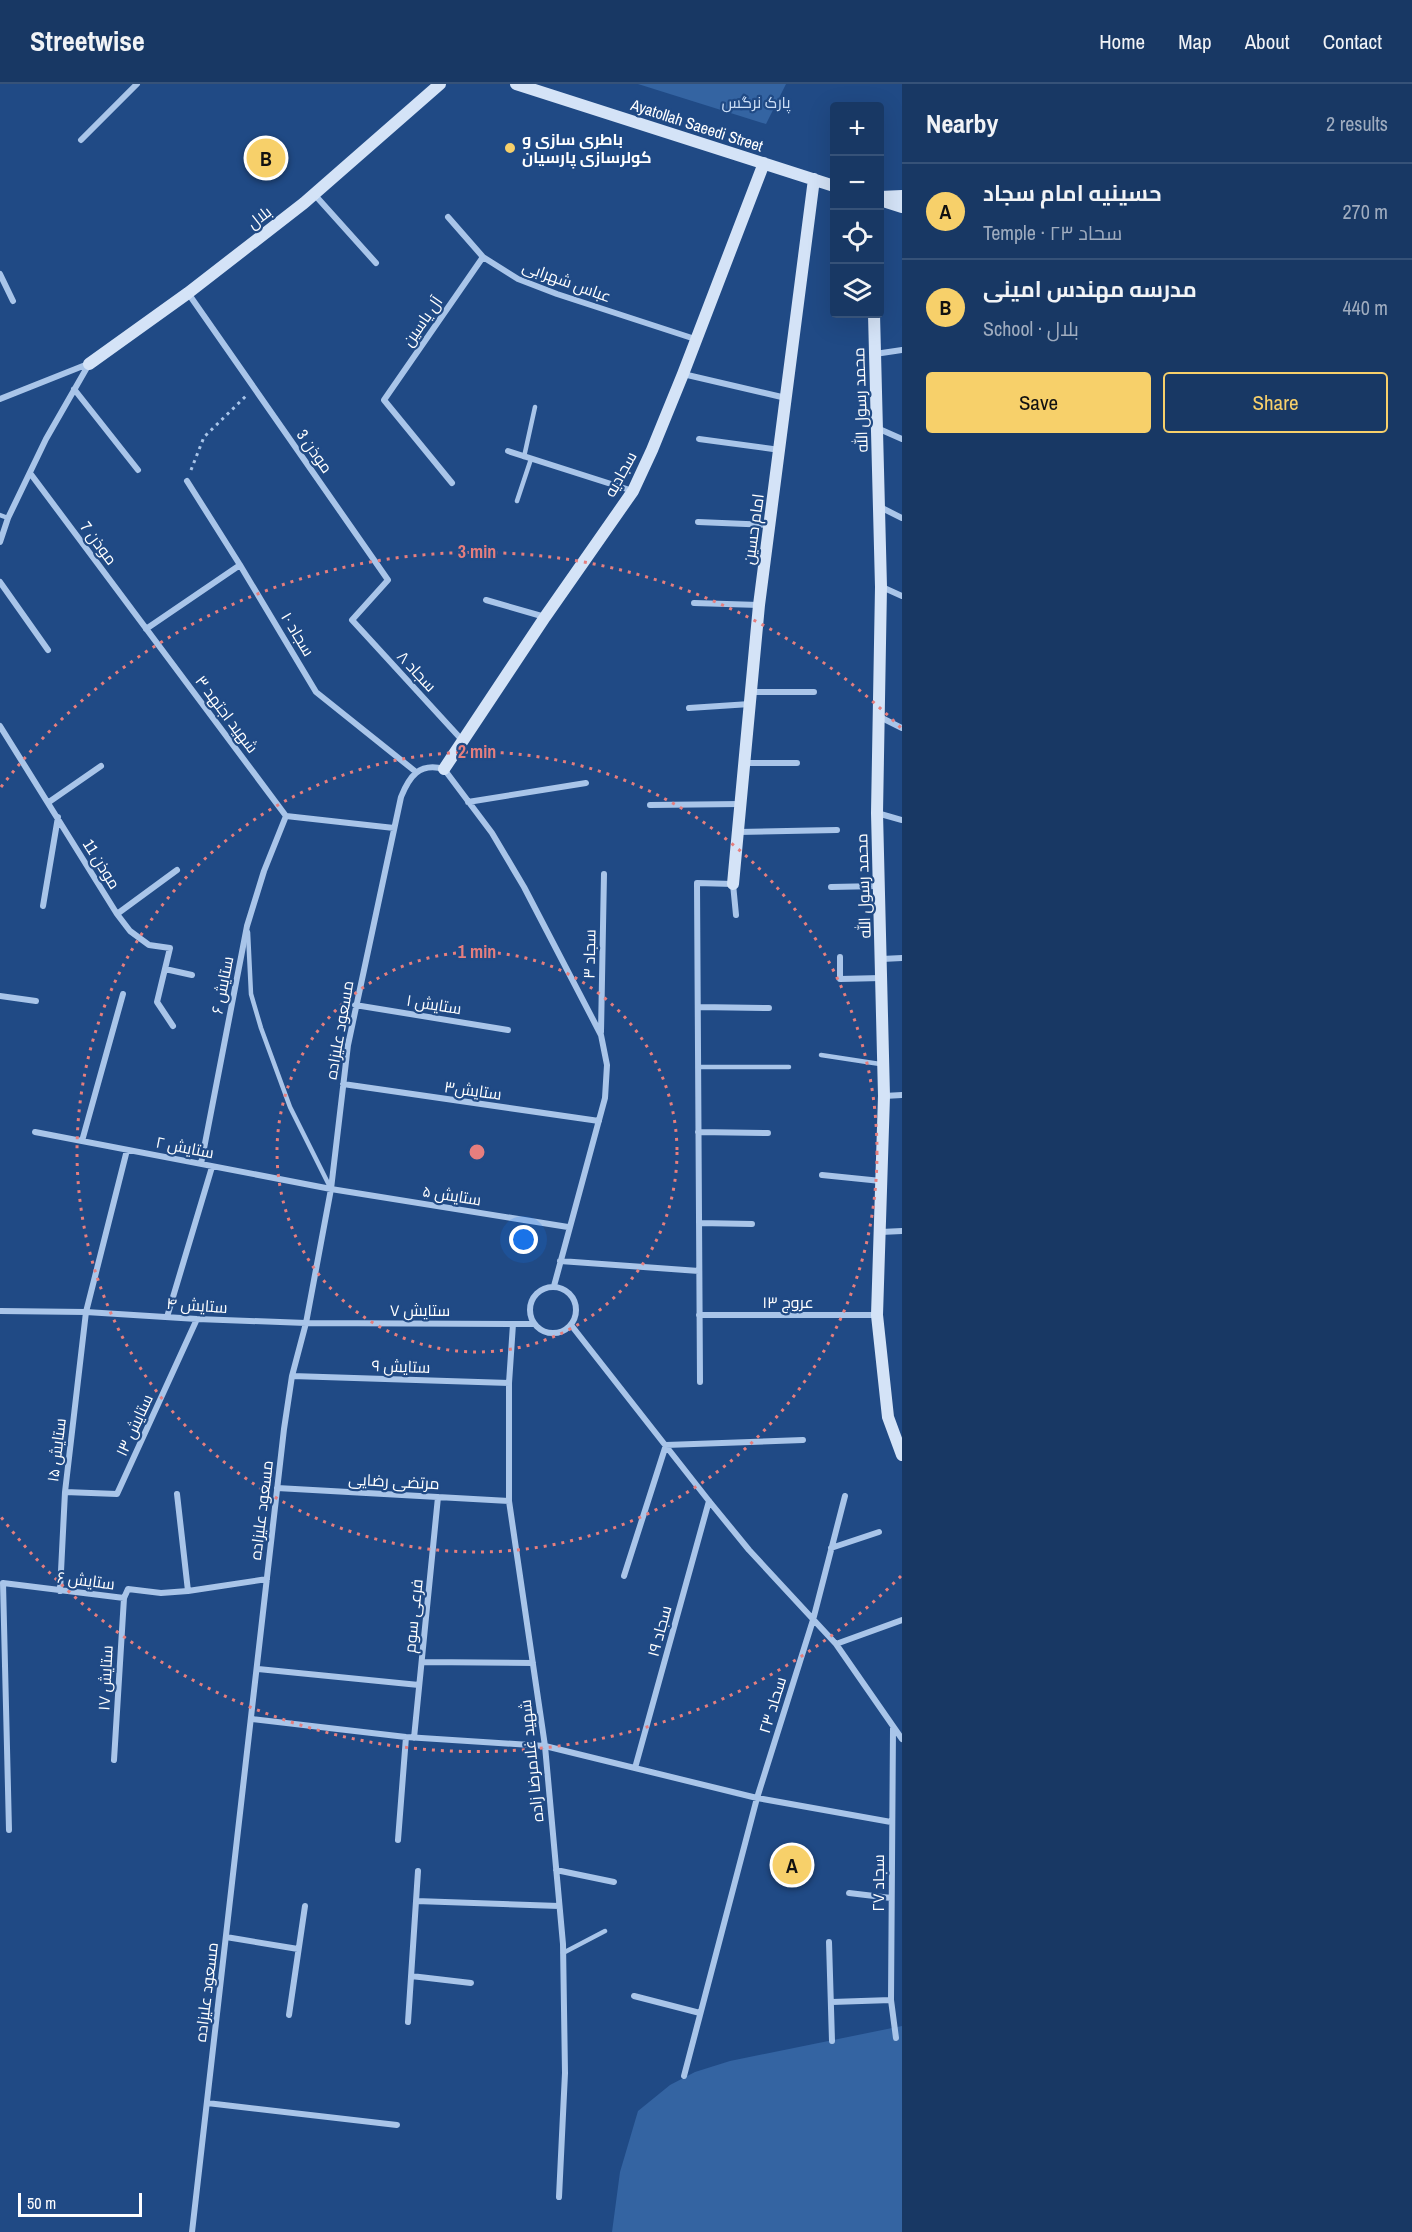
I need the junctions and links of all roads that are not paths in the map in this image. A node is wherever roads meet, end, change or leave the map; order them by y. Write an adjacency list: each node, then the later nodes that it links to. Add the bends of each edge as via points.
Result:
1 (137, 84): 4 (street)
2 (440, 84): 8 (street, بلال)
3 (516, 84): 5 (street, Ayatollah Saeedi Street)
4 (81, 140)
5 (764, 163): 6 (street, Ayatollah Saeedi Street); 20 (street, سجادیه)
6 (814, 179): 7 (street, Ayatollah Saeedi Street); 26 (street, امام حسین)
7 (830, 185)
8 (314, 194): 15 (street); 17 (street, بلال)
9 (902, 196): 10 (street)
10 (884, 198)
11 (884, 200): 12 (street)
12 (902, 207)
13 (448, 217): 14 (street, عباس شهرابی)
14 (483, 257): 20 (street, عباس شهرابی, via 518,279 556,294); 38 (street, آل یاسین, via 384,400)
15 (376, 263)
16 (1, 277): 18 (street)
17 (188, 293): 23 (street, بلال); 56 (street, موذن 3, via 388,580)
18 (13, 301)
19 (874, 318): 22 (street, محمد رسول الله)
20 (695, 339): 24 (street, سجادیه)
21 (902, 350): 22 (street)
22 (875, 354): 29 (street, محمد رسول الله)
23 (89, 364): 25 (street); 27 (street)
24 (683, 374): 26 (street); 39 (street, سجادیه)
25 (74, 389): 35 (street); 36 (street)
26 (787, 398): 32 (street, امام حسین)
27 (0, 399)
28 (536, 407): 34 (lane)
29 (876, 428): 31 (street); 41 (street, محمد رسول الله)
30 (699, 439): 32 (street)
31 (902, 439)
32 (780, 450): 46 (street, امام حسین)
33 (508, 452): 34 (street)
34 (528, 458): 39 (street); 40 (lane)
35 (138, 470)
36 (30, 473): 43 (street); 57 (street, موذن 7)
37 (187, 482): 48 (street, سجاد ۱۰)
38 (452, 483)
39 (633, 491): 55 (street, سجادیه)
40 (517, 501)
41 (880, 507): 44 (street); 50 (street, محمد رسول الله)
42 (0, 515): 43 (lane)
43 (8, 518): 47 (street)
44 (902, 518)
45 (698, 522): 46 (street)
46 (770, 525): 54 (street, امام حسین)
47 (0, 542)
48 (240, 565): 57 (street); 70 (street, سجاد ۱۰, via 316,692)
49 (0, 582): 58 (street)
50 (881, 587): 51 (street); 62 (street, محمد رسول الله)
51 (902, 596)
52 (486, 600): 55 (street)
53 (694, 603): 54 (street)
54 (759, 606): 60 (street, امام حسین)
55 (545, 617): 65 (street, سجادیه)
56 (352, 620): 65 (street, سجاد ۸)
57 (146, 629): 77 (street, شهید اجتهد ۳)
58 (48, 650)
59 (814, 692): 60 (street)
60 (751, 698): 61 (street); 66 (street, امام حسین)
61 (689, 708)
62 (878, 716): 64 (street); 76 (street, محمد رسول الله)
63 (0, 726): 72 (street, موذن 11)
64 (902, 728)
65 (462, 740): 69 (street, سجادیه)
66 (745, 763): 67 (street); 74 (street, امام حسین)
67 (797, 763)
68 (101, 765): 72 (street)
69 (444, 769): 70 (street, via 433,766); 73 (street)
70 (416, 772): 80 (street, مسعود علیزاده, via 406,783)
71 (586, 783): 73 (street)
72 (49, 802): 78 (street, موذن 11)
73 (468, 802): 106 (street, via 524,887)
74 (741, 804): 75 (street); 82 (street, امام حسین)
75 (650, 805)
76 (877, 813): 79 (street); 86 (street, محمد رسول الله)
77 (286, 816): 80 (street); 91 (street, ستایش ۶)
78 (58, 817): 88 (street); 89 (street, موذن 11)
79 (902, 820)
80 (394, 828): 101 (street, مسعود علیزاده)
81 (837, 830): 82 (street)
82 (738, 832): 85 (street, امام حسین)
83 (177, 870): 89 (street)
84 (604, 874): 106 (street, سجاد ۳)
85 (733, 884): 90 (street); 102 (street, via 697,883)
86 (879, 886): 87 (street); 94 (street, محمد رسول الله)
87 (831, 887)
88 (43, 906)
89 (117, 914): 95 (street, موذن 11, via 130,931 149,945 170,948)
90 (736, 915)
91 (247, 926): 120 (street, ستایش ۶); 124 (lane, via 251,994 261,1028 290,1107)
92 (840, 957): 97 (street, via 840,979)
93 (902, 958): 94 (street)
94 (882, 959): 97 (street, محمد رسول الله)
95 (165, 969): 96 (street); 104 (street, موذن 11, via 157,1002)
96 (192, 975)
97 (882, 978): 108 (street, محمد رسول الله)
98 (123, 994): 118 (street)
99 (0, 996): 100 (street)
100 (36, 1001)
101 (355, 1005): 105 (street, ستایش ۱); 111 (street, مسعود علیزاده)
102 (698, 1007): 103 (street); 109 (street)
103 (769, 1008)
104 (173, 1026)
105 (508, 1030)
106 (601, 1035): 114 (street, via 607,1084)
107 (821, 1055): 108 (lane)
108 (884, 1064): 113 (street, محمد رسول الله)
109 (698, 1067): 110 (lane); 116 (street)
110 (789, 1067)
111 (343, 1084): 114 (street, ستایش۳); 124 (street, مسعود علیزاده)
112 (902, 1095): 113 (street)
113 (884, 1096): 123 (street, محمد رسول الله)
114 (599, 1121): 127 (street)
115 (35, 1132): 118 (street, ستایش ۲)
116 (698, 1132): 117 (street); 125 (street)
117 (768, 1133)
118 (82, 1141): 119 (street, ستایش ۲)
119 (127, 1150): 120 (street, ستایش ۲); 134 (street)
120 (201, 1164): 121 (street, ستایش ۲)
121 (212, 1167): 124 (street, ستایش ۲); 137 (street)
122 (822, 1175): 123 (street)
123 (883, 1181): 129 (street, محمد رسول الله)
124 (331, 1189): 127 (street, ستایش ۵); 139 (street, مسعود علیزاده)
125 (699, 1223): 126 (street); 131 (street)
126 (752, 1224)
127 (568, 1227): 130 (street)
128 (902, 1231): 129 (street)
129 (881, 1232): 136 (street, محمد رسول الله)
130 (560, 1261): 131 (street); 132 (street)
131 (699, 1271): 135 (street)
132 (554, 1286): 141 (street, via 543,1288 530,1303 529,1314); 142 (street, via 564,1289 576,1305)
133 (0, 1311): 134 (street, ستایش ۴)
134 (86, 1312): 137 (street, ستایش ۴); 150 (street, ستایش ۱۵)
135 (699, 1315): 136 (street, عروج ۱۳); 144 (street)
136 (877, 1315): 148 (street, محمد رسول الله, via 888,1417)
137 (167, 1317): 138 (street, ستایش ۴)
138 (197, 1319): 139 (street, ستایش ۴); 150 (street, ستایش ۱۳, via 117,1494)
139 (306, 1323): 140 (street, ستایش ۷); 143 (street, مسعود علیزاده)
140 (513, 1324): 141 (street, ستایش ۷); 145 (street, شهید غلامرضا زاده)
141 (534, 1324): 142 (street, via 552,1334)
142 (571, 1325): 147 (street)
143 (292, 1376): 145 (street, ستایش ۹); 149 (street, مسعود علیزاده)
144 (700, 1382)
145 (508, 1383): 154 (street, شهید غلامرضا زاده)
146 (803, 1440): 147 (street)
147 (666, 1446): 155 (street); 158 (street)
148 (902, 1455)
149 (278, 1488): 153 (street, مرتضی رضایی); 159 (street, مسعود علیزاده)
150 (65, 1492): 160 (street, ستایش ۱۵)
151 (177, 1494): 161 (street)
152 (845, 1496): 157 (street, سحاد ۲۳)
153 (438, 1497): 154 (street, مرتضی رضایی); 166 (street, فرعی سوم)
154 (509, 1501): 167 (street, شهید غلامرضا زاده)
155 (709, 1501): 163 (street); 177 (street, سجاد ۱۹)
156 (879, 1532): 157 (street)
157 (831, 1548): 163 (street, سحاد ۲۳)
158 (624, 1575)
159 (267, 1579): 161 (street, ستایش ۶); 168 (street, مسعود علیزاده)
160 (60, 1591): 162 (street, ستایش ۶); 180 (street, ستایش ۶, via 3,1583)
161 (188, 1591): 162 (street, ستایش ۶, via 128,1589)
162 (124, 1598): 176 (street, ستایش ۱۷)
163 (813, 1620): 165 (street); 178 (street, سحاد ۲۳)
164 (902, 1620): 165 (street)
165 (836, 1644): 171 (street)
166 (422, 1662): 167 (street); 169 (street, فرعی سوم)
167 (533, 1663): 175 (street, شهید غلامرضا زاده)
168 (258, 1669): 169 (street); 170 (street, مسعود علیزاده)
169 (419, 1685): 173 (street, فرعی سوم)
170 (252, 1719): 172 (street); 191 (street, مسعود علیزاده)
171 (893, 1728): 174 (street); 179 (street, سجاد ۲۷)
172 (406, 1737): 173 (street); 181 (street)
173 (414, 1738): 175 (street)
174 (902, 1739)
175 (544, 1746): 177 (street); 182 (street, شهید غلامرضا زاده)
176 (114, 1760)
177 (635, 1768): 178 (street)
178 (757, 1798): 179 (street); 200 (street, سحاد ۲۳)
179 (891, 1822): 186 (street, سجاد ۲۷)
180 (9, 1830)
181 (398, 1840)
182 (556, 1870): 184 (street); 189 (street, شهید غلامرضا زاده)
183 (418, 1871): 187 (street)
184 (614, 1882)
185 (849, 1893): 186 (street)
186 (891, 1898): 198 (street, سجاد ۲۷)
187 (416, 1901): 189 (street); 195 (street)
188 (304, 1906): 193 (street)
189 (559, 1906): 194 (street, شهید غلامرضا زاده)
190 (605, 1931): 194 (lane)
191 (226, 1937): 193 (street); 206 (street, مسعود علیزاده)
192 (829, 1942): 199 (street)
193 (298, 1949): 201 (street)
194 (563, 1953): 208 (street, شهید غلامرضا زاده, via 565,2073)
195 (411, 1976): 196 (street); 202 (street)
196 (471, 1983)
197 (634, 1996): 200 (street)
198 (891, 2000): 199 (street); 203 (street, سجاد ۲۷)
199 (832, 2002): 204 (street)
200 (700, 2013): 205 (street, سحاد ۲۳)
201 (289, 2015)
202 (408, 2022)
203 (896, 2038)
204 (832, 2042)
205 (684, 2076)
206 (207, 2103): 207 (street); 209 (street, مسعود علیزاده)
207 (397, 2125)
208 (559, 2197)
209 (192, 2232)

